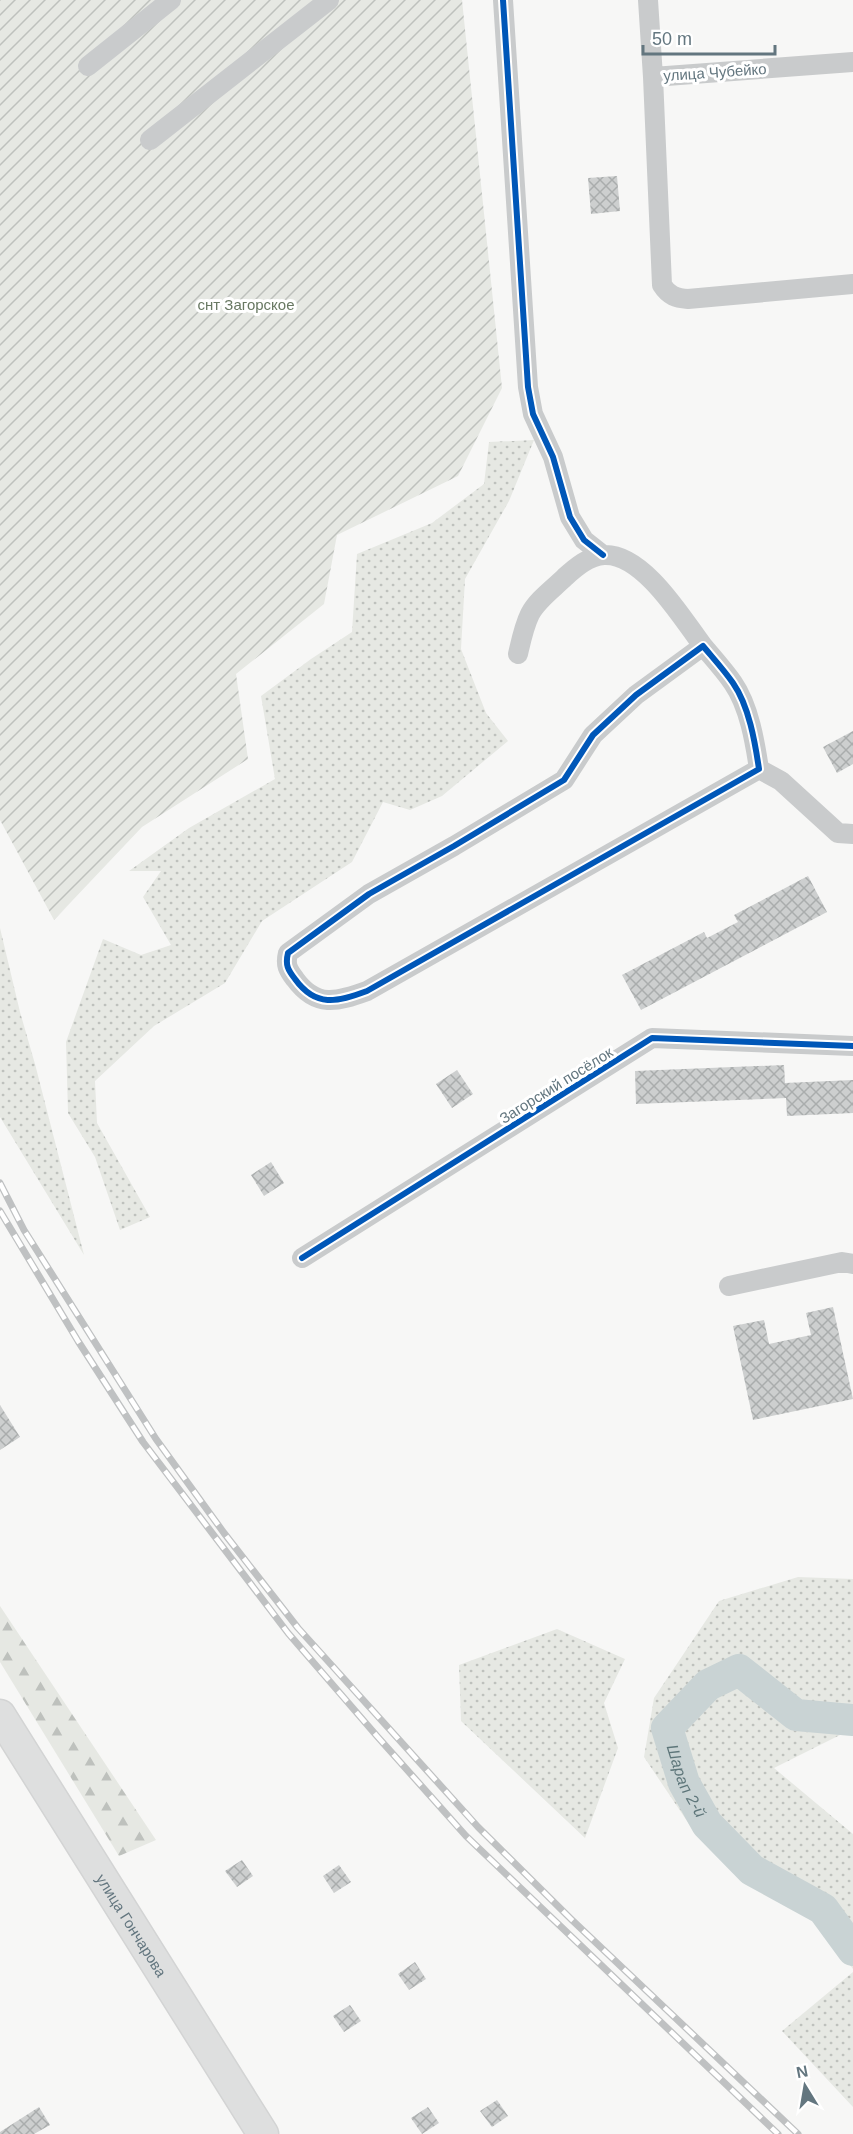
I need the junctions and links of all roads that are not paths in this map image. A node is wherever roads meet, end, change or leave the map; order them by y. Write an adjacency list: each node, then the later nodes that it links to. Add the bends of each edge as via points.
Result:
1 (171, 0): 6 (street)
2 (329, 0): 8 (street)
3 (503, 0): 10 (street, via 528,387 533,414 553,457 570,517 584,540)
4 (648, 0): 7 (street, улица Чубейко)
5 (853, 62): 7 (street, улица Чубейко)
6 (88, 66)
7 (653, 77): 9 (street, via 662,285 667,293 688,299)
8 (150, 140)
9 (853, 285)
10 (603, 555): 11 (street, via 618,556 638,567); 12 (street, via 580,563 549,592 531,613)
11 (703, 646): 13 (street, via 734,684 749,719); 13 (street, via 636,695 593,735 564,780 369,894 288,953 288,970 308,994 326,1000 346,999 368,991)
12 (518, 654)
13 (759, 769): 14 (street, via 781,781 838,833)
14 (853, 834)
15 (853, 1046): 16 (street, Загорский посёлок, via 652,1038)
16 (302, 1258)
17 (853, 1264): 18 (street, via 842,1262)
18 (729, 1286)
19 (0, 1715): 20 (main road, улица Гончарова)
20 (263, 2134)

